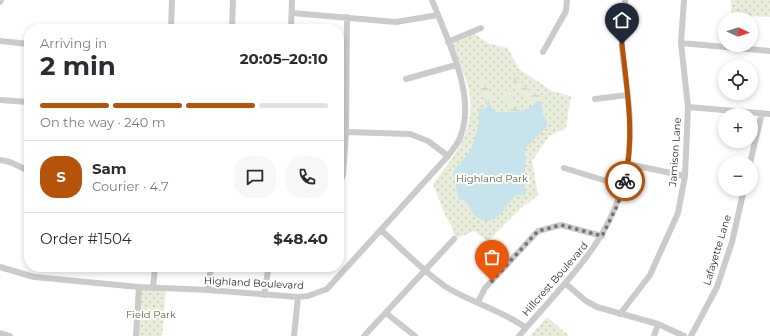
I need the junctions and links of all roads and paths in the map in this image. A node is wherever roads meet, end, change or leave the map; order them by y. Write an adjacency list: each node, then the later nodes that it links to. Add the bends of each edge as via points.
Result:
1 (169, 0): 2 (street)
2 (172, 0): 12 (street)
3 (233, 0): 13 (street)
4 (292, 0): 9 (street)
5 (432, 0): 10 (street, Highland Boulevard)
6 (567, 0): 21 (street, via 566,11)
7 (625, 0): 24 (street, Hillcrest Boulevard, via 622,44)
8 (684, 0): 19 (street, Jamison Lane)
9 (292, 14): 11 (street); 14 (street)
10 (438, 15): 11 (street, via 396,22); 17 (street, Highland Boulevard)
11 (347, 18): 31 (street)
12 (171, 24)
13 (232, 24)
14 (291, 24)
15 (481, 28): 17 (street)
16 (0, 41): 18 (street)
17 (448, 42): 22 (street, Highland Boulevard)
18 (24, 43)
19 (681, 43): 20 (street); 28 (street, Jamison Lane)
20 (770, 51)
21 (543, 52)
22 (456, 65): 23 (street); 33 (street, Highland Boulevard, via 464,91 466,114 461,136)
23 (406, 78)
24 (627, 95): 25 (street); 36 (street, Hillcrest Boulevard, via 630,133)
25 (595, 99)
26 (0, 100): 27 (street)
27 (24, 102)
28 (688, 107): 29 (street); 39 (street, Jamison Lane)
29 (762, 113): 30 (street); 34 (street)
30 (770, 114)
31 (346, 132): 32 (street); 33 (street, via 410,134 428,141)
32 (344, 143)
33 (448, 156): 42 (street, Highland Boulevard)
34 (752, 156)
35 (0, 160): 38 (street)
36 (628, 164): 39 (street); 40 (street, Hillcrest Boulevard)
37 (564, 168): 40 (street)
38 (24, 169)
39 (685, 176): 60 (street, Jamison Lane, via 678,213 650,275)
40 (623, 186): 43 (street, Hillcrest Boulevard, via 618,204)
41 (742, 196): 72 (street, Lafayette Lane, via 718,287)
42 (381, 230): 46 (street, Highland Boulevard); 47 (street)
43 (602, 236): 52 (street, Hillcrest Boulevard); 58 (street, via 561,225 538,231 485,288)
44 (454, 239): 47 (street)
45 (0, 267): 53 (street, Highland Boulevard, via 26,276)
46 (344, 270)
47 (425, 270): 58 (street, via 447,287); 59 (street)
48 (155, 272): 54 (street)
49 (210, 272): 55 (street)
50 (268, 272): 56 (street)
51 (343, 272): 57 (street, Highland Boulevard, via 327,289)
52 (566, 284): 60 (street, via 586,301); 62 (street, Hillcrest Boulevard)
53 (139, 287): 54 (street, Highland Boulevard); 65 (street)
54 (153, 288): 55 (street, Highland Boulevard)
55 (208, 290): 56 (street, Highland Boulevard)
56 (264, 295): 57 (street, Highland Boulevard)
57 (298, 297): 66 (street)
58 (478, 302): 62 (street)
59 (386, 313): 67 (street); 68 (street)
60 (620, 314): 61 (street)
61 (658, 324): 70 (street); 71 (street)
62 (526, 328): 69 (street, Hillcrest Boulevard)
63 (0, 333): 64 (street)
64 (10, 336)
65 (136, 336)
66 (294, 336)
67 (364, 336)
68 (415, 336)
69 (519, 336)
70 (654, 336)
71 (684, 336)
72 (691, 336)

